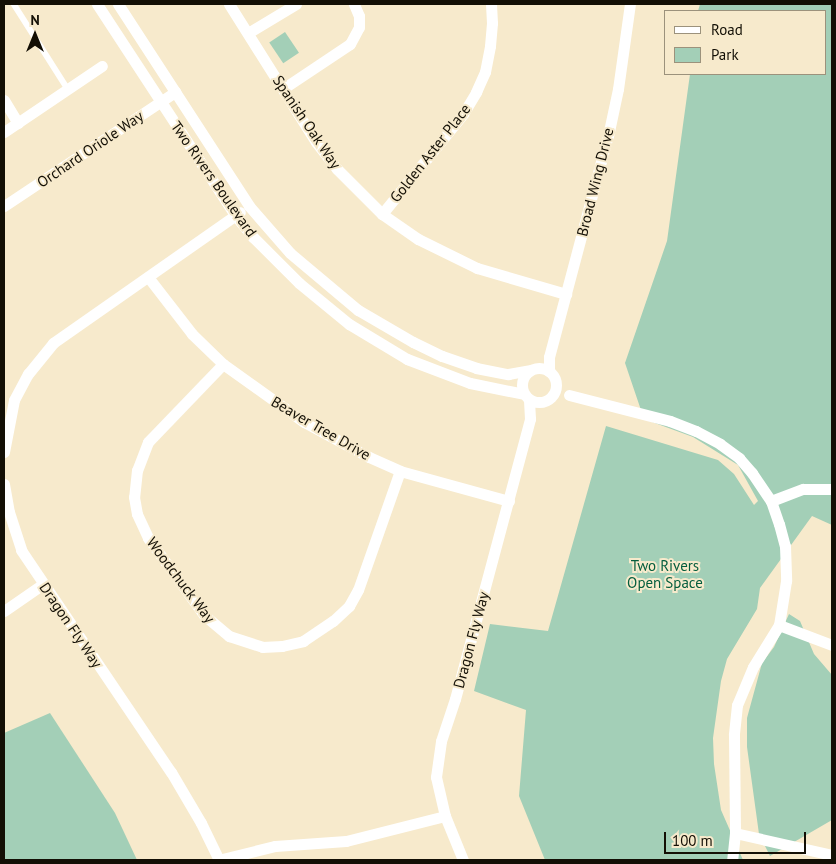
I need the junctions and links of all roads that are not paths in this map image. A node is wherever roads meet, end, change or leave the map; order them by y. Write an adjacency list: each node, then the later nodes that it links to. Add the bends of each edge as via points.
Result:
1 (14, 4): 12 (lane)
2 (97, 4): 15 (street, Two Rivers Boulevard)
3 (118, 4): 13 (street, Two Rivers Boulevard)
4 (229, 4): 9 (street, Spanish Oak Way)
5 (296, 4): 9 (street)
6 (354, 4): 11 (street, via 359,27 350,44)
7 (491, 4): 20 (street, Golden Aster Place, via 490,46 485,72 476,92 463,114)
8 (630, 4): 23 (street, Broad Wing Drive, via 608,136)
9 (248, 33): 11 (street, Spanish Oak Way)
10 (102, 66): 12 (street)
11 (284, 88): 20 (street, Spanish Oak Way, via 316,142 337,169)
12 (68, 89): 16 (street)
13 (176, 92): 15 (street, Orchard Oriole Way); 19 (street, Two Rivers Boulevard)
14 (4, 100): 16 (street)
15 (161, 102): 18 (street, Orchard Oriole Way); 21 (street, Two Rivers Boulevard)
16 (18, 123): 17 (street)
17 (4, 132)
18 (4, 206)
19 (249, 206): 21 (street); 26 (street, Two Rivers Boulevard, via 290,254 335,292 382,325 442,356 476,368 508,374)
20 (382, 214): 23 (street, Spanish Oak Way, via 418,238 477,268)
21 (236, 215): 22 (street); 30 (street, Two Rivers Boulevard, via 299,283 374,341 436,372)
22 (148, 277): 25 (street, Beaver Tree Drive, via 192,334); 33 (street, via 53,343 28,374 14,400)
23 (566, 294): 24 (street, Broad Wing Drive)
24 (549, 357): 26 (street); 27 (street, Broad Wing Drive)
25 (223, 364): 34 (street, Beaver Tree Drive, via 304,422); 34 (street, Woodchuck Way, via 148,442 137,470 134,497 137,514 148,538 204,615 229,636 262,646 303,641 349,606 358,590)
26 (533, 369): 27 (street, Two Rivers Boulevard); 30 (street, via 522,381)
27 (550, 371): 28 (street)
28 (556, 382): 29 (street); 31 (street, via 553,395)
29 (569, 395): 31 (street, Two Rivers Boulevard); 38 (street, Two Rivers Boulevard, via 670,421 696,431 739,458)
30 (526, 396): 31 (street, Two Rivers Boulevard); 32 (street, Dragon Fly Way)
31 (545, 401): 32 (street, Dragon Fly Way)
32 (530, 419): 37 (street, Dragon Fly Way)
33 (4, 452)
34 (400, 471): 37 (street, Beaver Tree Drive)
35 (4, 484): 39 (street, Dragon Fly Way, via 8,512 21,550)
36 (832, 489): 38 (street, via 803,489)
37 (509, 501): 43 (street, Dragon Fly Way, via 441,741 436,777)
38 (771, 501): 41 (street, Two Rivers Boulevard, via 785,546 786,581)
39 (43, 584): 40 (street); 46 (street, Dragon Fly Way, via 171,772)
40 (4, 611)
41 (779, 625): 42 (street); 44 (street, Two Rivers Boulevard, via 753,668 737,705 734,735)
42 (832, 646)
43 (445, 816): 46 (street, via 346,841 275,846); 47 (street, Dragon Fly Way)
44 (735, 833): 45 (street); 48 (street, Two Rivers Boulevard)
45 (832, 855)
46 (219, 860)
47 (463, 860)
48 (732, 860)

